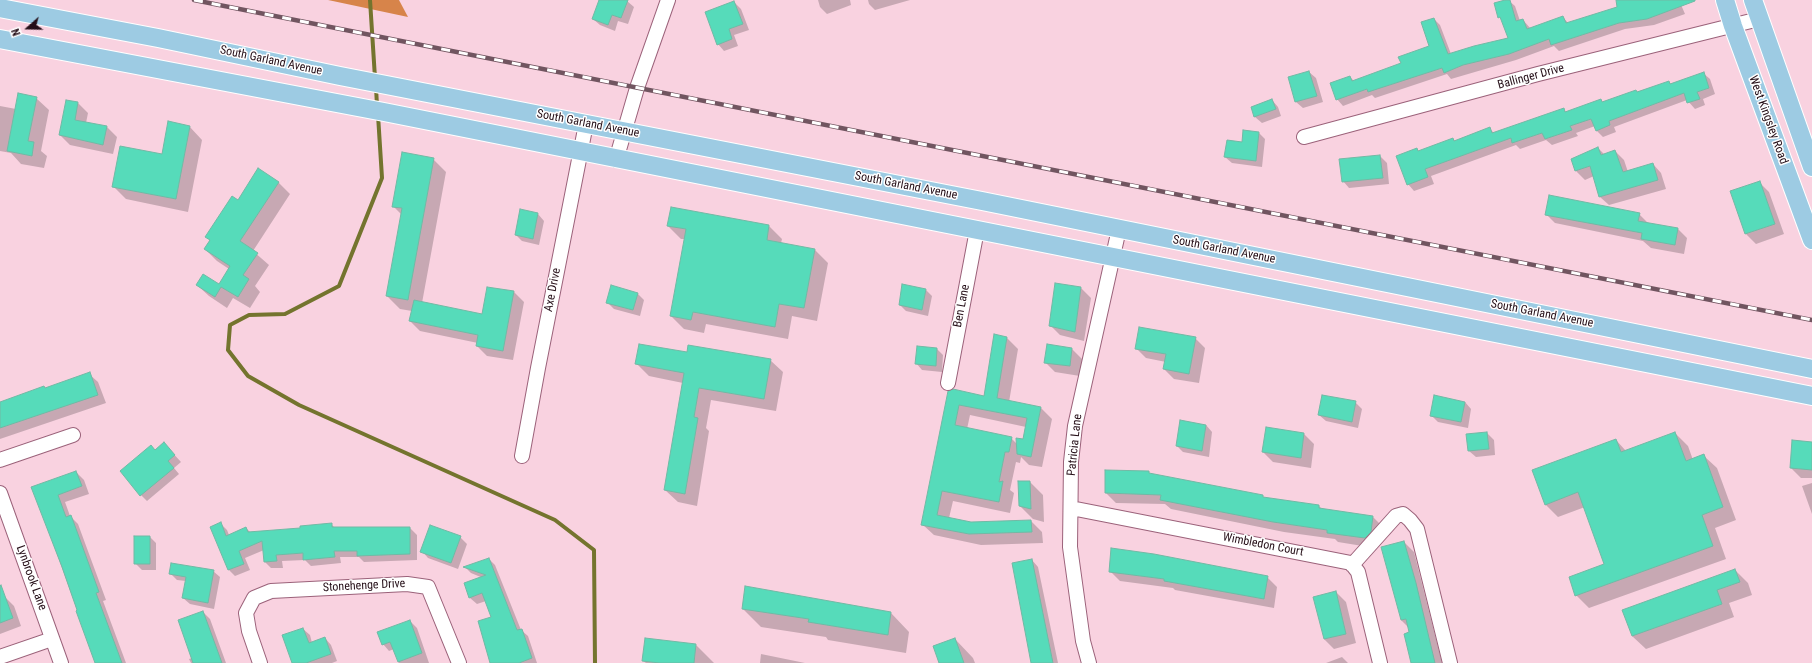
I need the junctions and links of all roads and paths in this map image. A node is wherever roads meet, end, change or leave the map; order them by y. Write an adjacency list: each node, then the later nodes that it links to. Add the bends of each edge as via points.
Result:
1 (668, 0): 9 (street, via 637,88)
2 (1725, 0): 6 (main road, West Kingsley Road)
3 (1753, 0): 5 (main road)
4 (0, 8): 8 (main road, South Garland Avenue)
5 (1759, 19): 6 (street, Ballinger Drive); 13 (main road)
6 (1733, 26): 10 (street, Ballinger Drive, via 1538,74); 16 (main road, West Kingsley Road)
7 (0, 40): 11 (main road)
8 (586, 124): 9 (main road, South Garland Avenue); 11 (street, Axe Drive)
9 (625, 131): 12 (street); 14 (main road, South Garland Avenue)
10 (1304, 137)
11 (581, 152): 12 (main road); 22 (street, Axe Drive)
12 (616, 160): 15 (main road)
13 (1812, 167)
14 (1119, 229): 17 (street, Patricia Lane); 18 (main road, South Garland Avenue)
15 (977, 230): 17 (main road); 19 (street, Ben Lane)
16 (1812, 240)
17 (1113, 257): 20 (main road); 25 (street, Patricia Lane, via 1075,426 1071,462)
18 (1812, 369)
19 (948, 383)
20 (1812, 396)
21 (73, 435): 23 (street)
22 (522, 456)
23 (0, 460)
24 (0, 494): 27 (street, Lynbrook Lane)
25 (1071, 508): 26 (street, Wimbledon Court); 32 (street, Patricia Lane, via 1070,547 1083,641)
26 (1352, 565): 33 (street, via 1358,572); 34 (street, via 1396,516 1403,514 1410,520 1417,530)
27 (52, 638): 28 (street); 29 (street, Lynbrook Lane)
28 (0, 657)
29 (61, 663)
30 (260, 663): 31 (street, Stonehenge Drive, via 246,613 254,598 271,591 407,584 428,586)
31 (460, 663)
32 (1089, 663)
33 (1380, 663)
34 (1450, 663)

